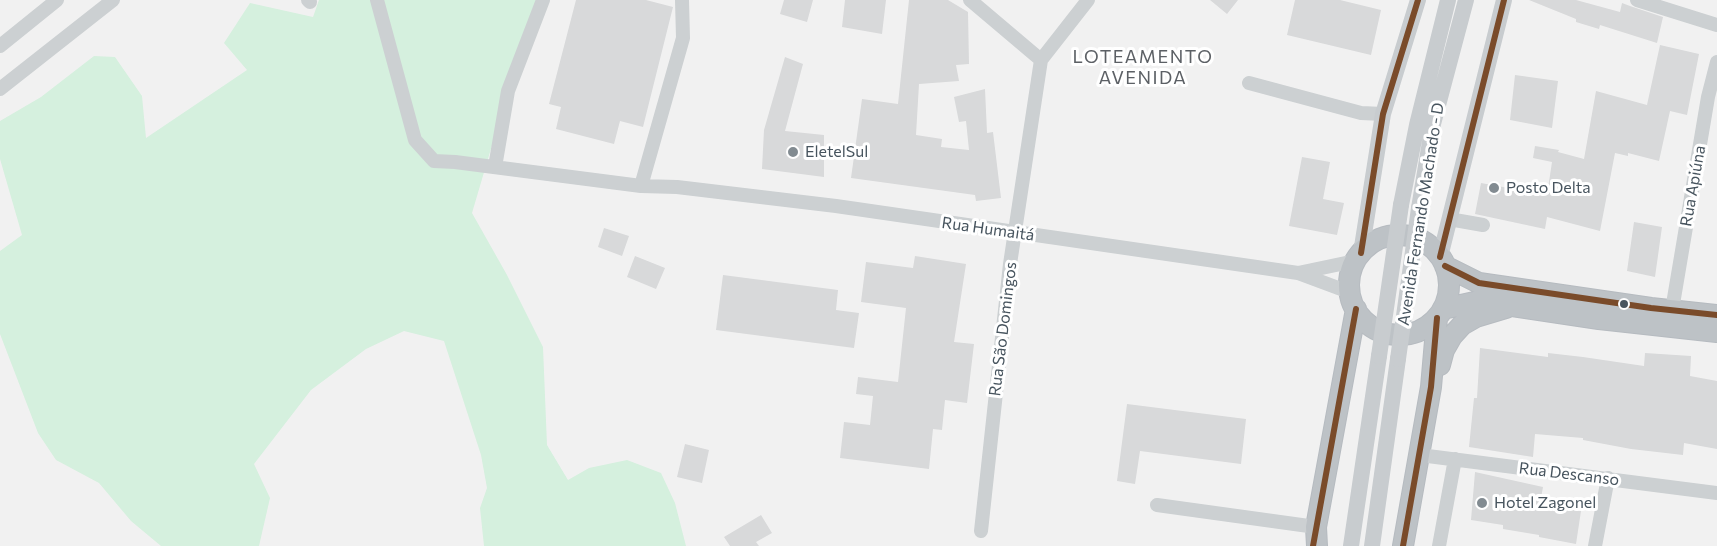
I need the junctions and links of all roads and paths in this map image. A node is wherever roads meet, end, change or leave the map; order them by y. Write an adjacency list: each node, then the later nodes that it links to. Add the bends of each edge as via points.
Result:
1 (57, 0): 14 (street)
2 (112, 0): 18 (street)
3 (377, 0): 21 (street, Rua Humaitá, via 416,140 434,161)
4 (543, 0): 21 (street, via 508,92)
5 (682, 0): 22 (street, via 683,38)
6 (970, 0): 15 (street)
7 (1088, 0): 15 (street, Rua São Domingos)
8 (1418, 0): 20 (main road)
9 (1448, 0): 43 (main road, Avenida Fernando Machado - D, bridge, via 1401,205)
10 (1466, 0): 44 (main road, Avenida Fernando Machado - D, bridge, via 1433,124)
11 (1504, 0): 23 (main road)
12 (1637, 0): 13 (street)
13 (1717, 25)
14 (0, 46)
15 (1041, 60): 25 (street, Rua São Domingos)
16 (1717, 62): 19 (street, Rua Apiúna)
17 (1249, 83): 20 (street, via 1361,113)
18 (0, 89)
19 (1713, 98): 31 (street, Rua Apiúna)
20 (1383, 114): 26 (main road)
21 (495, 167): 22 (street, Rua Humaitá)
22 (641, 186): 25 (street, Rua Humaitá, via 836,206)
23 (1449, 219): 24 (street); 27 (main road)
24 (1483, 225)
25 (1016, 233): 28 (street, Rua Humaitá); 41 (street, Rua São Domingos)
26 (1358, 257): 27 (highway, via 1384,237 1404,235 1424,242); 28 (street, Rua Humaitá); 29 (highway, via 1350,280)
27 (1443, 261): 31 (highway, via 1479,283); 32 (highway, via 1449,288)
28 (1298, 273): 29 (street, Rua Humaitá)
29 (1353, 301): 32 (highway, via 1362,317 1378,330 1398,334 1419,330); 42 (highway)
30 (1509, 307): 32 (highway, via 1479,301); 34 (highway); 35 (highway, via 1462,325 1444,350)
31 (1672, 310): 33 (highway)
32 (1440, 313): 35 (highway)
33 (1717, 315)
34 (1717, 332)
35 (1431, 387): 36 (highway)
36 (1420, 455): 37 (street, Rua Descanso); 45 (highway)
37 (1455, 459): 38 (street, Rua Descanso); 46 (street)
38 (1608, 478): 39 (street, Rua Descanso); 47 (street)
39 (1717, 494)
40 (1157, 505): 42 (street)
41 (981, 531)
42 (1315, 540)
43 (1351, 546)
44 (1372, 546)
45 (1403, 546)
46 (1439, 546)
47 (1595, 546)

